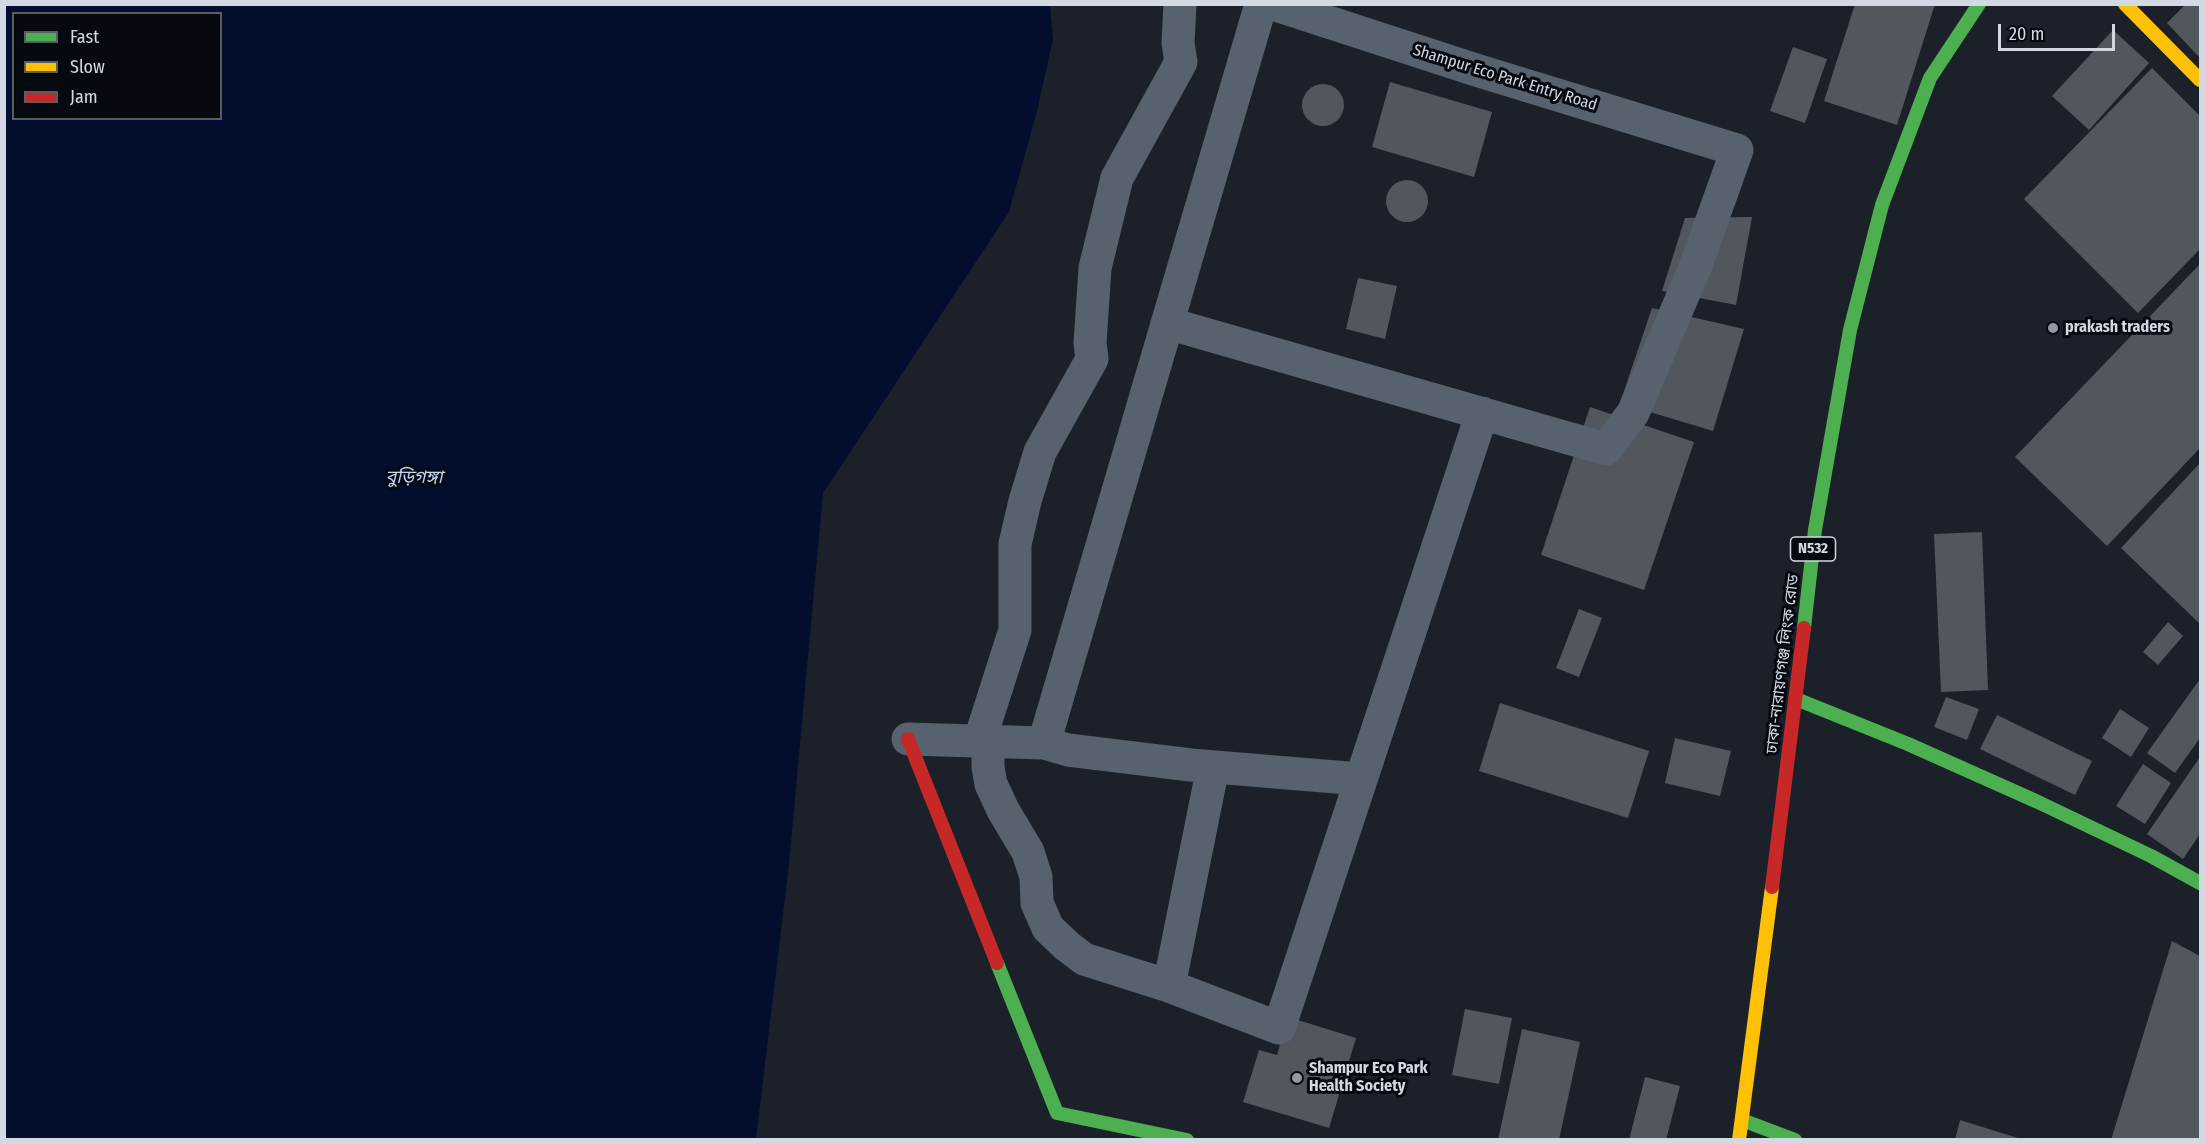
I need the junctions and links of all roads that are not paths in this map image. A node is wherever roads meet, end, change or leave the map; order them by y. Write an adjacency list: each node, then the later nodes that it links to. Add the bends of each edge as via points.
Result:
1 (1180, 4): 11 (street, via 1181,62 1117,178 1095,268 1089,343 1092,359 1040,452 1025,501 1015,544 1015,630 983,730)
2 (1261, 4): 7 (street)
3 (1273, 4): 8 (street, Shampur Eco Park Entry Road, via 1737,150 1696,265 1633,413 1606,449)
4 (1979, 4): 9 (main road, ঢাকা-নারায়ণগঞ্জ লিংক রোড / N532, via 1930,78 1882,205 1850,330 1821,495)
5 (2125, 4): 6 (main road)
6 (2200, 80)
7 (1167, 323): 8 (street); 12 (street)
8 (1482, 413): 14 (street)
9 (1796, 699): 15 (main road, via 2038,802); 17 (main road, ঢাকা-নারায়ণগঞ্জ লিংক রোড / N532)
10 (908, 739): 11 (street); 18 (main road, via 1057,1113)
11 (988, 741): 12 (street); 16 (street, via 991,784 1028,852 1036,877 1037,903 1048,928 1084,959)
12 (1044, 743): 13 (street, via 1068,750)
13 (1213, 767): 14 (street); 16 (street)
14 (1360, 779): 16 (street, via 1279,1028)
15 (2200, 883)
16 (1169, 986)
17 (1742, 1120): 19 (main road, ঢাকা-নারায়ণগঞ্জ লিংক রোড / N532); 20 (main road)
18 (1187, 1140)
19 (1739, 1140)
20 (1795, 1140)

